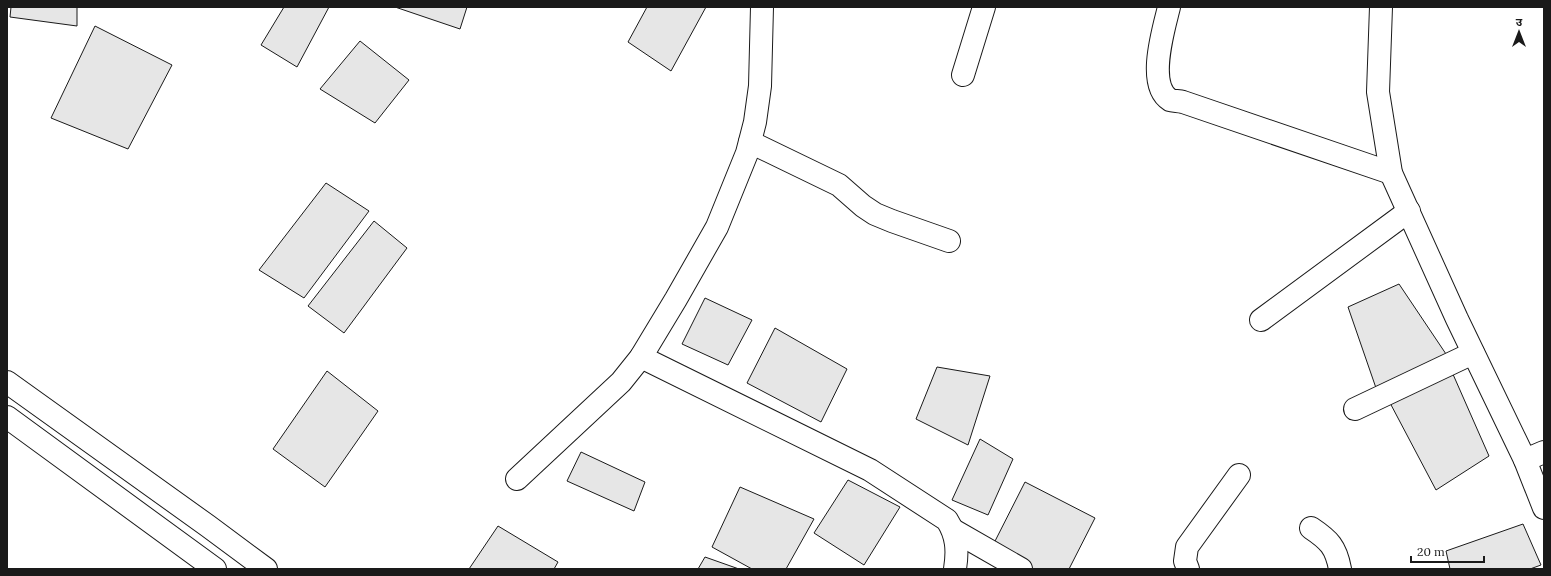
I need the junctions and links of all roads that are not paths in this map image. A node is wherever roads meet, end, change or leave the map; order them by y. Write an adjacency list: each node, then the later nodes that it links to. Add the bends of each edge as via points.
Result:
1 (762, 7): 6 (main road, via 760,86)
2 (984, 7): 5 (main road)
3 (1170, 7): 7 (main road, via 1158,50 1158,73 1161,90 1171,100)
4 (1382, 7): 7 (main road, via 1378,92)
5 (963, 75)
6 (750, 142): 9 (main road, via 839,185 875,214); 12 (main road, via 717,227)
7 (1391, 173): 8 (main road)
8 (1409, 211): 10 (main road); 11 (main road)
9 (949, 241)
10 (1261, 320)
11 (1473, 353): 14 (main road); 16 (main road)
12 (641, 357): 18 (main road, via 621,382); 21 (main road, via 870,470 947,520)
13 (7, 382): 23 (main road)
14 (1355, 409)
15 (7, 417): 22 (main road)
16 (1535, 456): 19 (main road)
17 (1239, 475): 26 (main road, via 1187,547 1185,561)
18 (517, 479)
19 (1544, 508)
20 (1311, 528): 27 (main road, via 1331,544)
21 (953, 530): 24 (main road, via 956,540); 25 (main road)
22 (215, 569)
23 (266, 569)
24 (956, 569)
25 (1021, 569)
26 (1188, 569)
27 (1340, 569)

